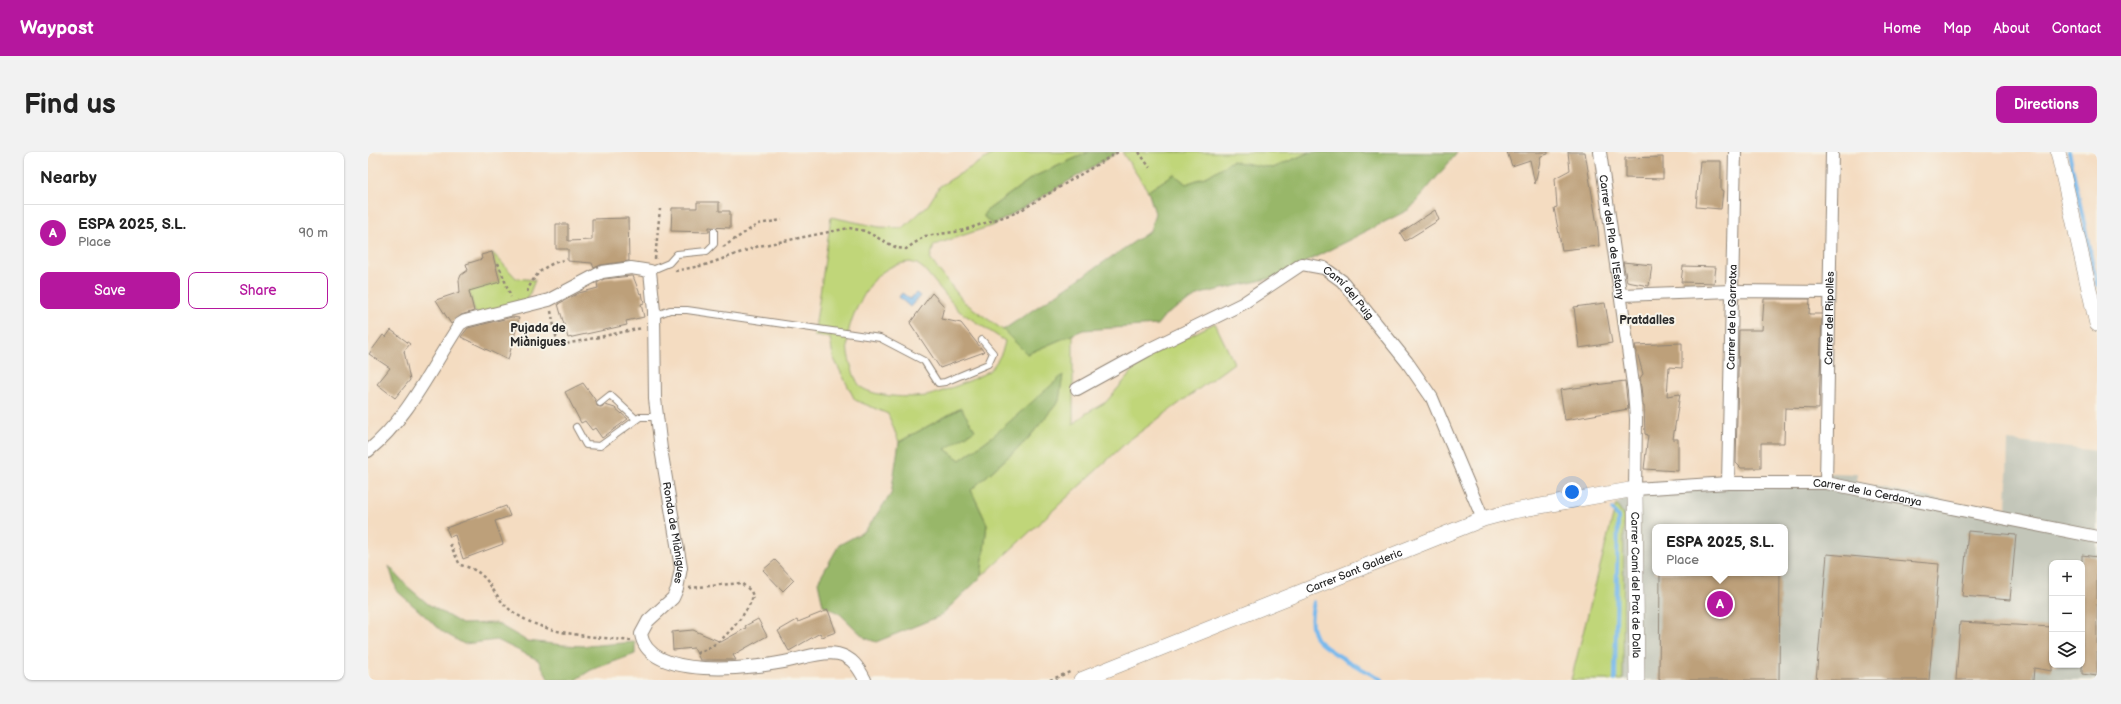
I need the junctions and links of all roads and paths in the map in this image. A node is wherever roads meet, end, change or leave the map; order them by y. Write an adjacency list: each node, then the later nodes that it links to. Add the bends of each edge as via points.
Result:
1 (1118, 152): 14 (path, via 1018,212 961,231 925,236 906,249 897,248 865,230 849,228 760,246 705,265 674,271)
2 (1139, 152): 7 (path)
3 (1600, 152): 17 (street, Carrer del Pla de l'Estany)
4 (1735, 152): 15 (street, Carrer de la Garrotxa)
5 (1832, 152): 16 (street, Carrer del Ripollès)
6 (2058, 152): 21 (street)
7 (1150, 168)
8 (660, 209): 14 (path, via 654,265)
9 (782, 220): 11 (path, via 758,224)
10 (714, 231): 14 (lane, via 714,244 706,251 677,254 669,263)
11 (722, 247)
12 (567, 259): 19 (path, via 539,271 532,279)
13 (498, 263): 19 (path)
14 (650, 271): 18 (street, via 630,268 602,272); 20 (street, Ronda de Miànigues)
15 (1732, 291): 16 (street); 17 (street); 29 (street, Carrer de la Garrotxa)
16 (1829, 292): 30 (street, Carrer del Ripollès)
17 (1622, 295): 31 (street, Carrer del Pla de l'Estany, via 1636,419)
18 (549, 300): 19 (street); 20 (path, via 557,341 561,345)
19 (518, 308): 28 (street, via 460,324 438,363 400,418)
20 (654, 320): 22 (lane, via 670,310 687,310 880,338 924,361 938,383 988,364 993,353); 25 (street, Ronda de Miànigues)
21 (2097, 324)
22 (982, 340)
23 (1077, 389): 32 (street, Camí del Puig, via 1148,350 1242,304 1302,264 1324,268 1342,281 1407,362 1432,398)
24 (600, 402): 26 (lane, via 610,395)
25 (657, 417): 26 (lane, via 640,416); 35 (street, Ronda de Miànigues, via 681,568)
26 (636, 419): 27 (lane, via 595,447 586,445)
27 (576, 427)
28 (368, 451)
29 (1728, 483): 30 (street, Carrer de la Cerdanya); 31 (street, Carrer de la Cerdanya)
30 (1826, 483): 33 (street, Carrer de la Cerdanya)
31 (1635, 489): 32 (street, Carrer Sant Galderic, via 1513,511); 40 (street, Carrer Camí del Prat de Dalla)
32 (1483, 520): 39 (street, Carrer Sant Galderic)
33 (2097, 537)
34 (450, 544): 36 (path, via 460,565 484,575 503,605 529,622 551,630)
35 (677, 589): 36 (street, Ronda de Miànigues, via 673,598 648,621 641,634); 37 (path, via 741,583 753,596 746,610 724,638)
36 (642, 643): 38 (street, via 654,664 661,669 689,676 720,674 812,656 837,654 853,661)
37 (692, 655)
38 (865, 680)
39 (1081, 680)
40 (1637, 680)

